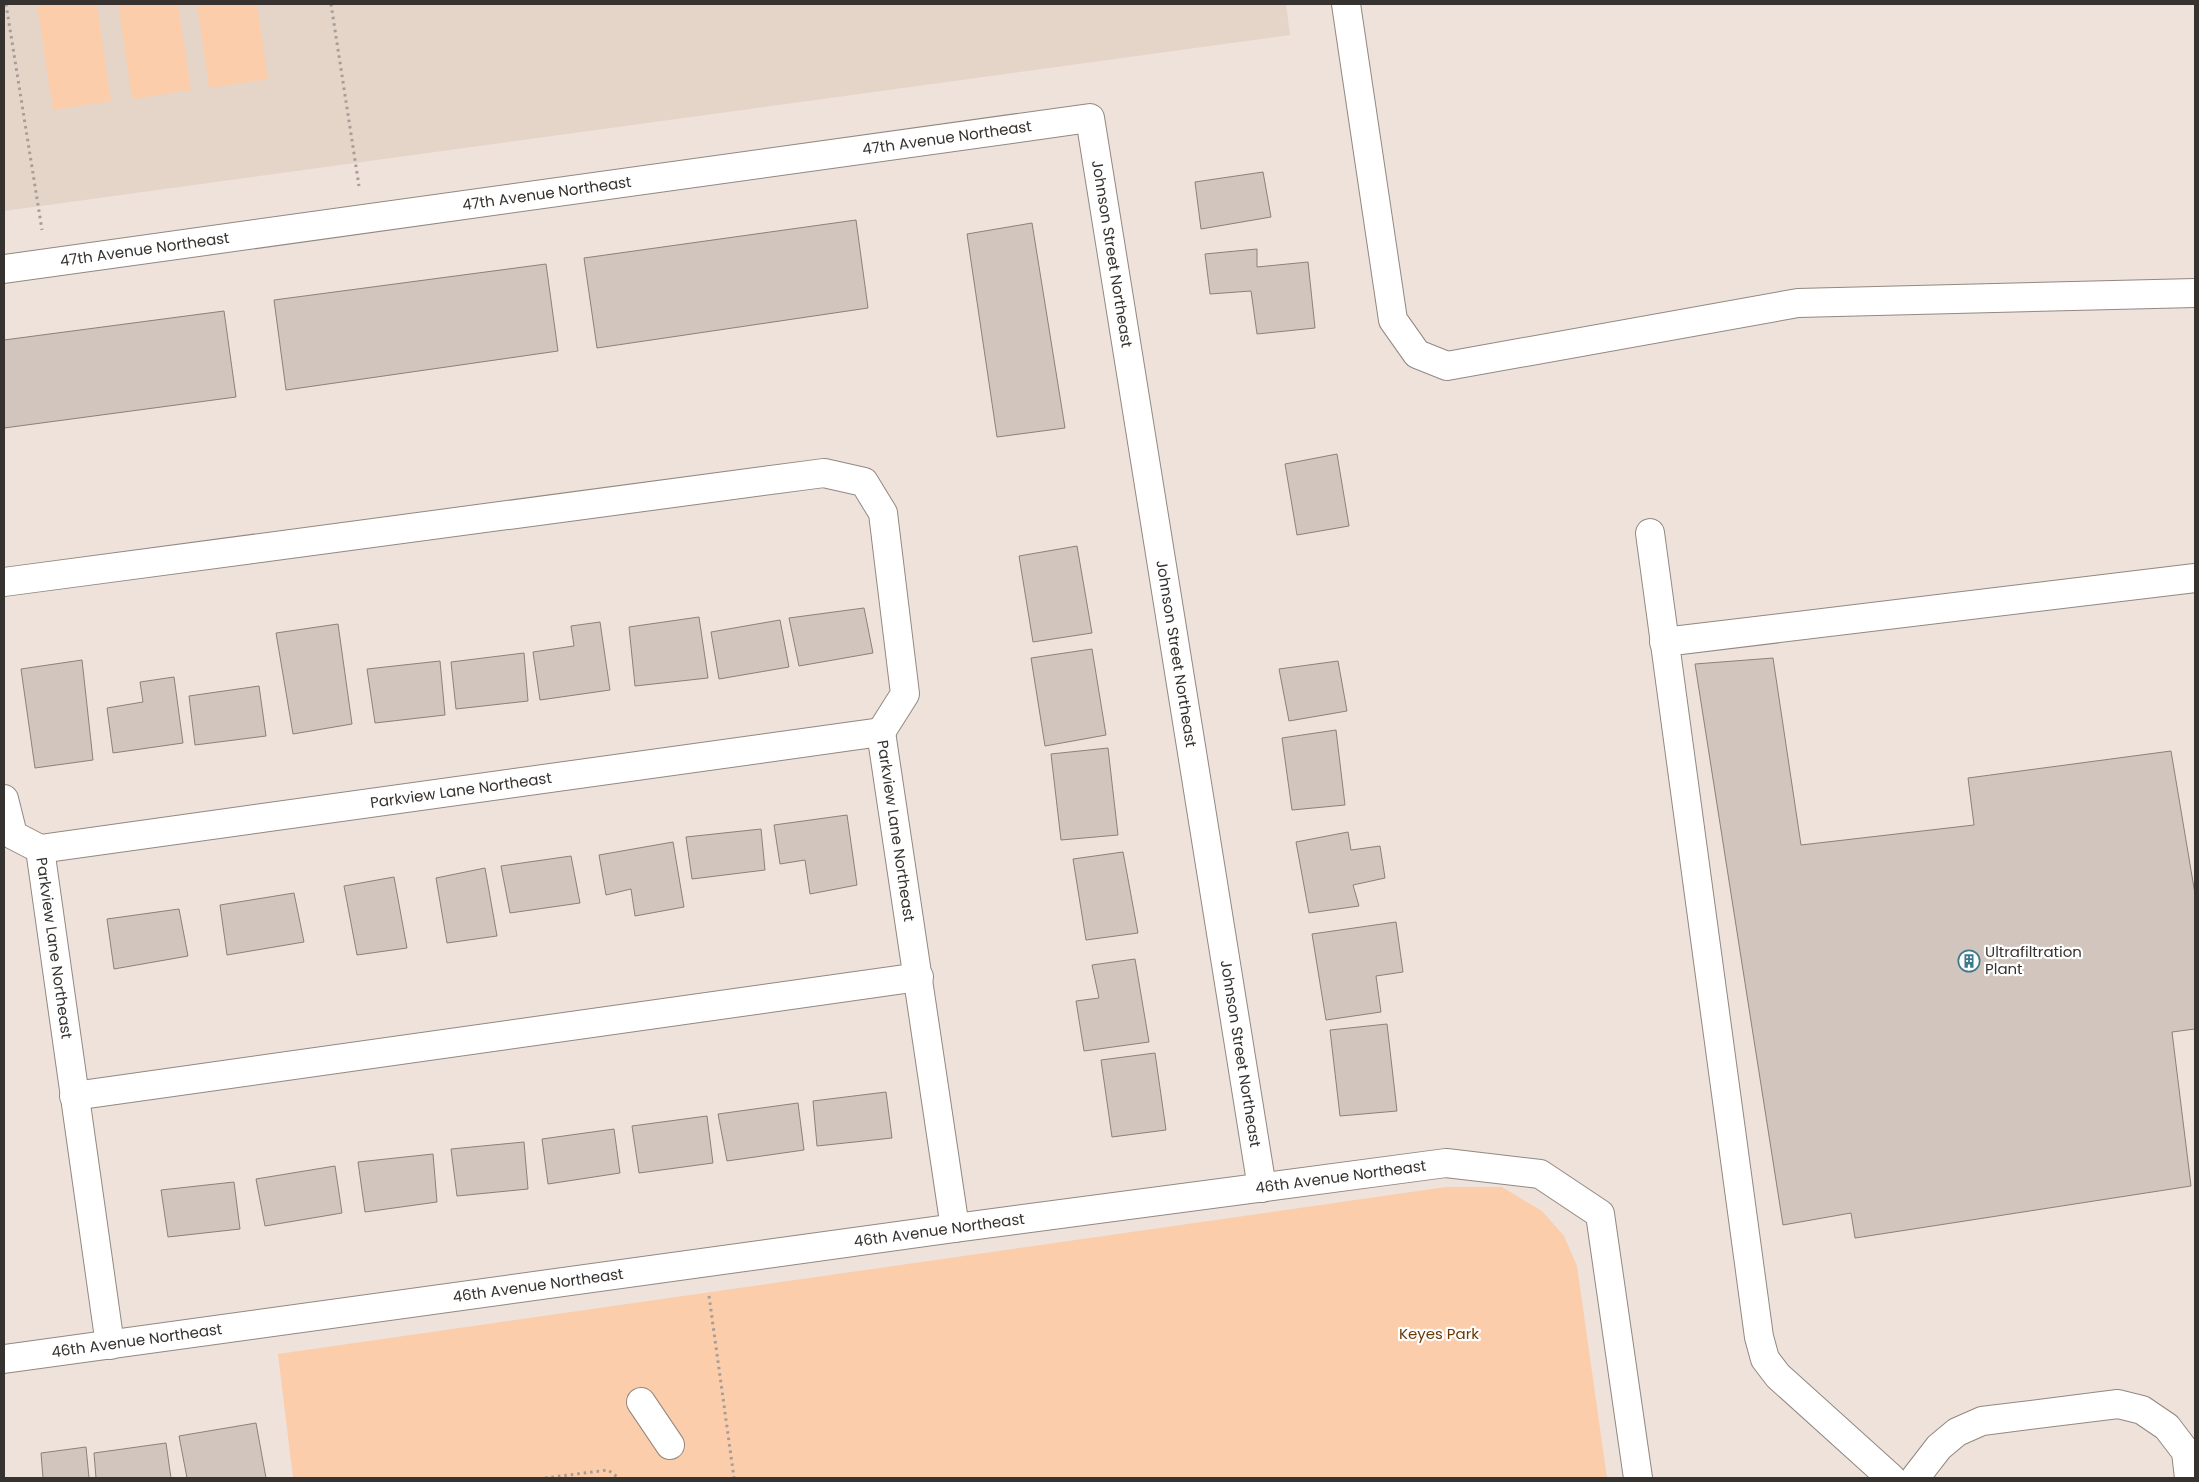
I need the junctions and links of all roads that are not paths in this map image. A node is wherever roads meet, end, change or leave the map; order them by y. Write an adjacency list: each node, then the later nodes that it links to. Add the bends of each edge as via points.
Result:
1 (1346, 4): 4 (street, via 1393,320 1417,354 1447,366 1798,303)
2 (1090, 118): 3 (street, 47th Avenue Northeast); 14 (street, Johnson Street Northeast)
3 (4, 269)
4 (2195, 293)
5 (1650, 533): 8 (street)
6 (2195, 578): 8 (street)
7 (4, 582): 9 (street, via 824,473 864,482 883,514 905,694)
8 (1664, 642): 21 (street, via 1759,1336 1765,1359 1778,1376)
9 (882, 732): 11 (street, Parkview Lane Northeast); 12 (street, Parkview Lane Northeast)
10 (4, 799): 11 (street, via 13,835)
11 (40, 849): 13 (street, Parkview Lane Northeast)
12 (919, 977): 13 (street); 15 (street, Parkview Lane Northeast)
13 (74, 1096): 16 (street, Parkview Lane Northeast)
14 (1262, 1188): 15 (street, 46th Avenue Northeast); 20 (street, 46th Avenue Northeast, via 1446,1163 1540,1174 1600,1214)
15 (956, 1228): 16 (street, 46th Avenue Northeast)
16 (110, 1345): 17 (street, 46th Avenue Northeast)
17 (4, 1359)
18 (641, 1402): 19 (street)
19 (670, 1445)
20 (1638, 1478)
21 (1891, 1478)
22 (1915, 1478): 23 (street, via 1939,1447 1957,1432 1982,1421 2118,1404 2142,1410 2167,1427 2186,1452)
23 (2189, 1478)

